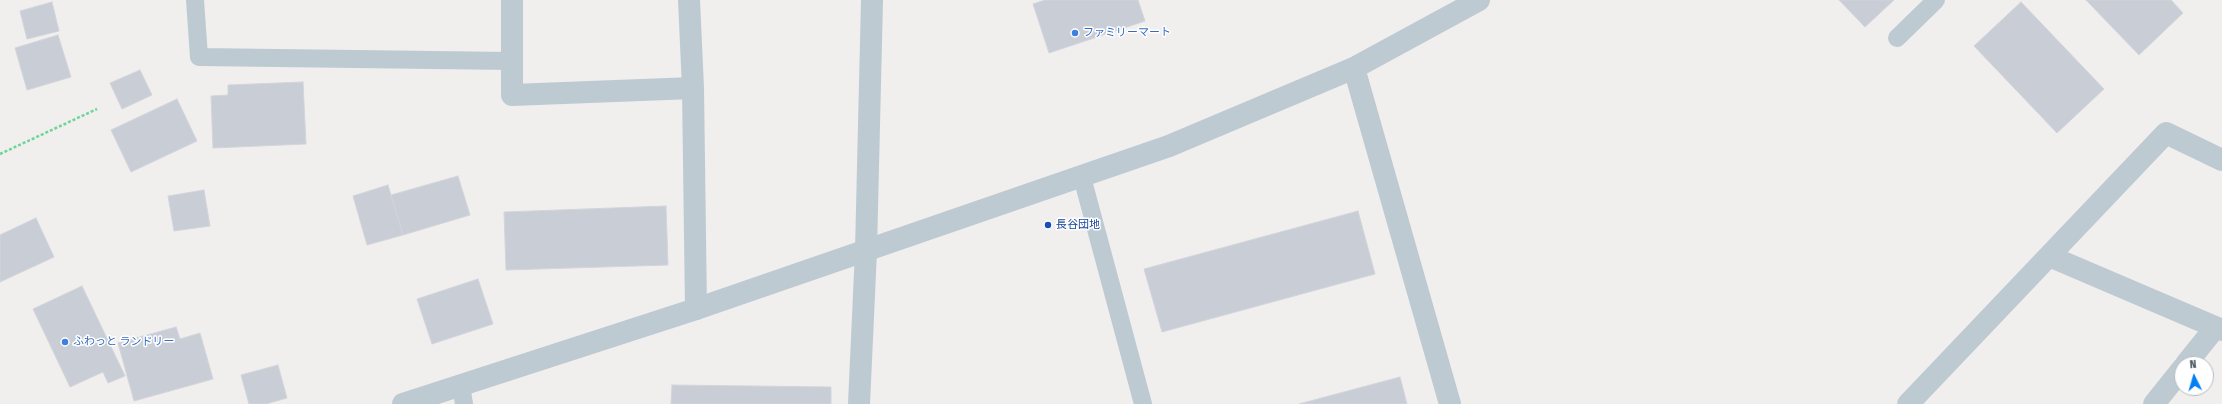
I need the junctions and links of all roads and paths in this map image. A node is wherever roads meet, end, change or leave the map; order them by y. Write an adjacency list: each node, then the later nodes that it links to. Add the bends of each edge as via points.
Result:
1 (195, 0): 8 (lane, via 199,57)
2 (512, 0): 8 (street)
3 (689, 0): 10 (street)
4 (872, 0): 15 (street)
5 (1479, 0): 9 (street)
6 (1936, 0): 7 (lane)
7 (1897, 38)
8 (512, 61): 10 (street, via 512,95)
9 (1354, 68): 14 (street, via 1169,146); 25 (street)
10 (693, 88): 17 (street)
11 (97, 109): 12 (path)
12 (0, 154)
13 (2222, 160): 16 (street, via 2166,134)
14 (1082, 177): 15 (street); 24 (lane)
15 (866, 251): 17 (street); 23 (street)
16 (2049, 256): 18 (street); 26 (street)
17 (696, 309): 21 (street)
18 (2219, 329): 19 (street)
19 (2194, 356)
20 (2174, 379): 27 (street)
21 (462, 395): 22 (street)
22 (403, 404)
23 (858, 404)
24 (1143, 404)
25 (1450, 404)
26 (1908, 404)
27 (2154, 404)

